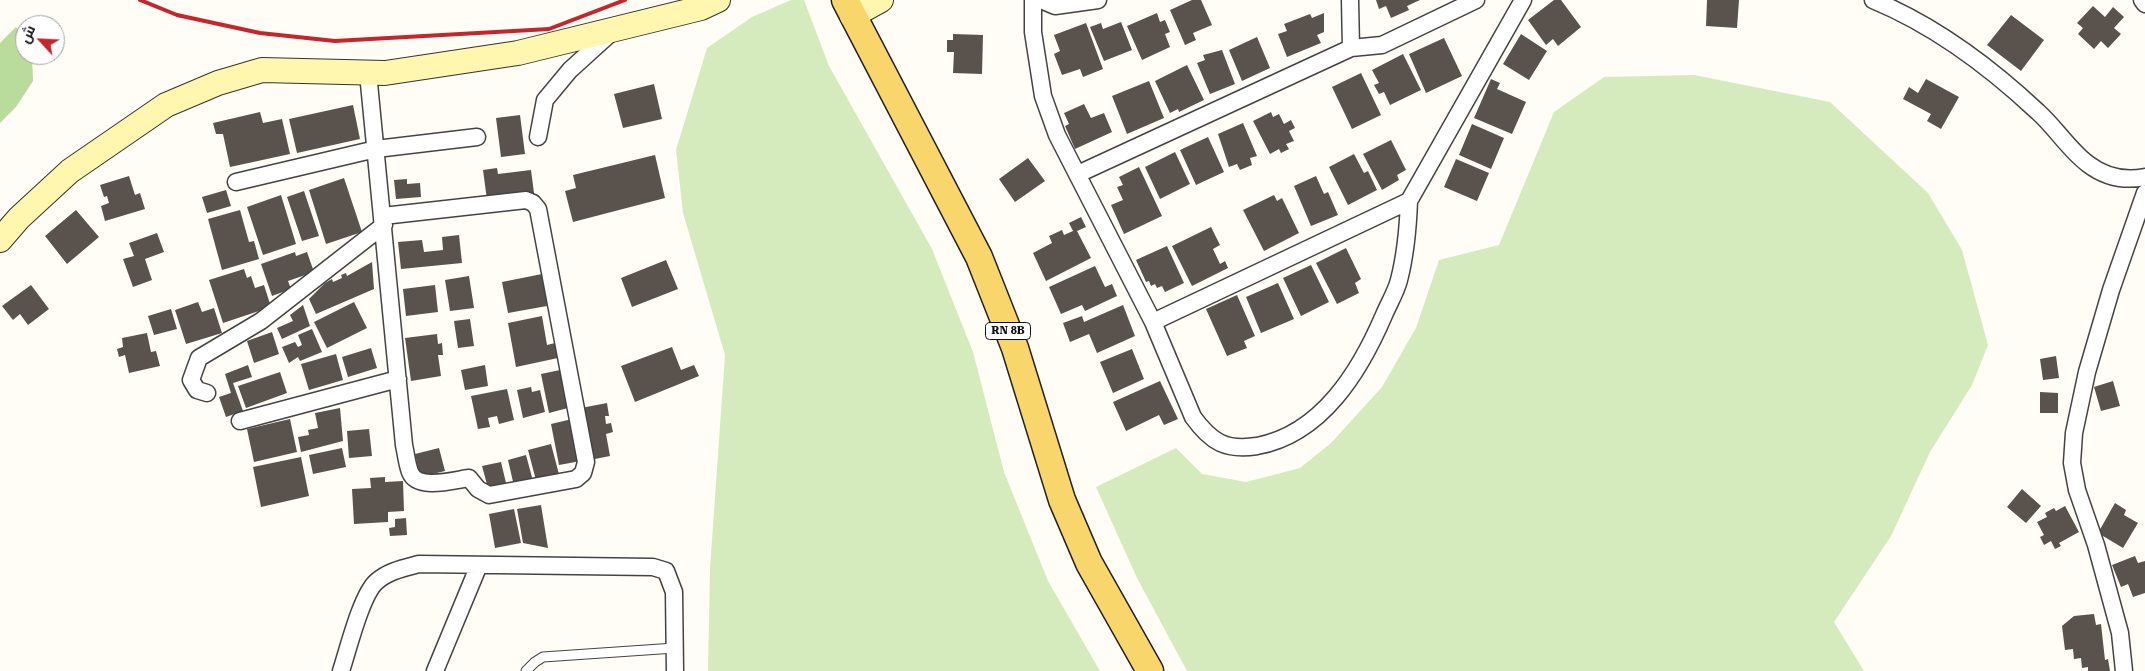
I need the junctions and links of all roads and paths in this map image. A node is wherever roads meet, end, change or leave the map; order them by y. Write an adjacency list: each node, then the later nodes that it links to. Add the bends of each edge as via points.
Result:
1 (718, 0): 13 (main road, via 701,8)
2 (881, 0): 12 (main road)
3 (1033, 0): 19 (street, via 1043,96 1057,135)
4 (1042, 0): 5 (street, via 1055,6)
5 (1098, 0)
6 (1350, 0): 14 (street)
7 (1476, 0): 14 (street, via 1382,44)
8 (1523, 0): 23 (street)
9 (1873, 0): 20 (street, via 1940,34 2003,78 2087,164 2114,177 2133,180)
10 (2142, 0): 11 (street)
11 (2145, 4)
12 (848, 8): 36 (main road, RN 8B, via 979,257 1015,348 1062,500 1089,563)
13 (613, 31): 15 (main road, via 518,53); 17 (street, via 570,70 545,100)
14 (1352, 48): 19 (street)
15 (368, 73): 18 (street); 25 (main road, via 262,70 218,83 166,105 70,171)
16 (477, 137): 18 (street)
17 (538, 137)
18 (376, 149): 21 (street); 24 (street)
19 (1078, 174): 26 (street)
20 (2145, 177)
21 (236, 182)
22 (2145, 193): 37 (street, via 2087,372 2074,433 2072,463 2076,490 2096,545 2120,633)
23 (1409, 201): 26 (street); 26 (street, via 1407,247 1398,282 1371,345 1323,411 1301,429 1272,443 1239,449 1217,443 1202,429 1193,417)
24 (384, 220): 27 (street); 27 (street, via 526,200 533,202 538,209 586,462 583,473 576,479 489,495 478,489 469,478 426,483 416,480 410,474 404,445); 28 (street, via 261,321 199,358 191,380 197,390)
25 (0, 240)
26 (1153, 322)
27 (398, 379): 29 (street)
28 (207, 392)
29 (240, 421)
30 (479, 565): 31 (street, via 653,567 666,571 674,592); 32 (street, via 419,564 376,582 368,593); 33 (street)
31 (675, 648): 34 (lane, via 543,657); 35 (street)
32 (341, 671)
33 (435, 671)
34 (526, 671)
35 (675, 671)
36 (1150, 671)
37 (2124, 671)

